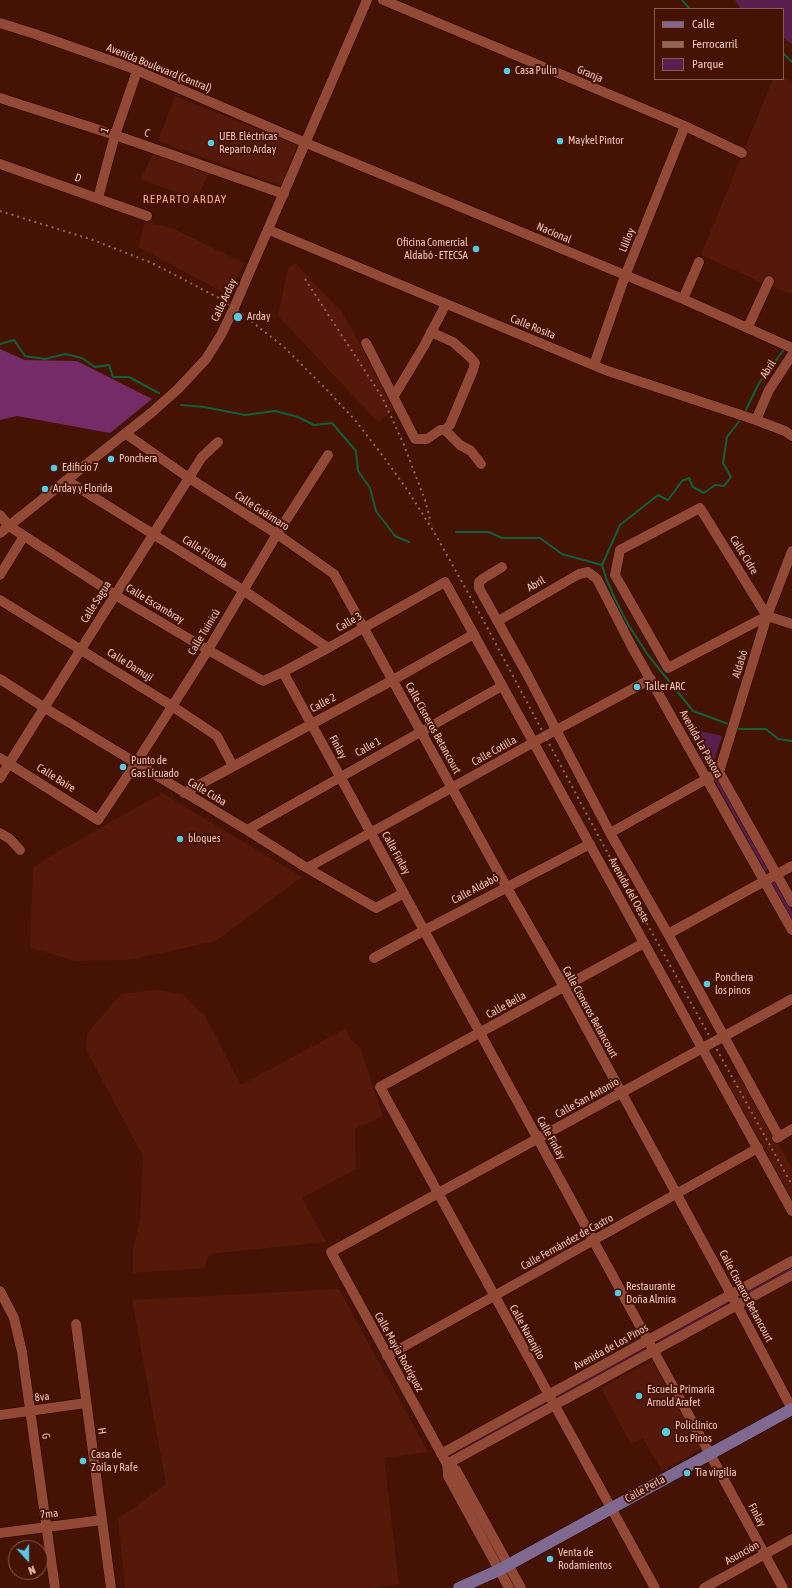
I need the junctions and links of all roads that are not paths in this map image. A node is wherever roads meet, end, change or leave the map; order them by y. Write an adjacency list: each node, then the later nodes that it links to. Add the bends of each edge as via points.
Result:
1 (367, 0): 8 (street, Calle Arday)
2 (383, 0): 6 (street, Granja)
3 (0, 23): 4 (street, Avenida Boulevard (Central))
4 (137, 70): 7 (street, 1); 8 (street, Avenida Boulevard (Central))
5 (0, 98): 7 (street, C)
6 (685, 126): 9 (street, Granja); 16 (street, Lililoy)
7 (116, 135): 11 (street, C); 12 (street, 1)
8 (306, 143): 11 (street, Calle Arday); 16 (street, Nacional)
9 (742, 153)
10 (0, 164): 12 (street, D)
11 (284, 194): 14 (street, Calle Arday)
12 (98, 198): 13 (street, D)
13 (147, 216)
14 (269, 230): 19 (street, Calle Rosita); 28 (street, Calle Arday, via 234,308 206,359 178,389)
15 (699, 262): 18 (street)
16 (625, 276): 18 (street, Nacional); 24 (street, Lililoy)
17 (769, 281): 20 (street)
18 (684, 299): 20 (street, Nacional)
19 (446, 304): 21 (street); 24 (street, Calle Rosita)
20 (748, 327): 23 (street, Nacional)
21 (431, 332): 25 (street); 27 (street, via 453,342 475,363 453,418)
22 (366, 343): 25 (street)
23 (792, 350): 26 (street, Abril, via 769,390)
24 (594, 365): 26 (street, Calle Rosita)
25 (394, 396): 27 (street, via 415,439 427,439 440,430)
26 (747, 417): 29 (street, Calle Rosita)
27 (445, 430): 32 (street, via 460,445 471,451)
28 (126, 434): 33 (street, Calle Guáimaro); 34 (street, Calle Arday)
29 (792, 436)
30 (218, 442): 33 (street, Calle Sagua, via 202,457)
31 (328, 455): 39 (street, Calle Tuinicú)
32 (481, 464)
33 (188, 478): 38 (street, Calle Sagua); 39 (street, Calle Guáimaro)
34 (66, 480): 36 (street, Calle Arday); 38 (street, Calle Florida)
35 (0, 514): 36 (street, Calle Escambray)
36 (9, 526): 37 (street, Calle Arday); 40 (street, Calle Escambray)
37 (0, 533)
38 (153, 533): 46 (street, Calle Florida); 47 (street, Calle Sagua)
39 (277, 534): 46 (street, Calle Tuinicú); 52 (street, Calle Guáimaro, via 334,574)
40 (24, 536): 44 (street); 47 (street, Calle Escambray)
41 (792, 551): 49 (street, Aldabó)
42 (502, 567): 50 (street, Avenida del Oeste, via 484,578 479,588)
43 (588, 572): 50 (street, Abril, via 579,574); 59 (street, Avenida La Pastora, via 597,579)
44 (0, 575)
45 (445, 582): 52 (street, Calle 3); 53 (street, Avenida del Oeste)
46 (243, 590): 54 (street, Calle Florida); 56 (street, Calle Tuinicú)
47 (115, 594): 55 (street, Calle Sagua); 56 (street, Calle Escambray)
48 (0, 600): 55 (street, Calle Damují)
49 (767, 616): 49 (street, Calle Cidre, via 700,508 620,550 615,575 668,668); 51 (street); 73 (street, Aldabó)
50 (498, 620): 66 (street, Avenida del Oeste)
51 (792, 624)
52 (364, 627): 54 (street, Calle 3); 60 (street, Calle Cisneros Betancourt)
53 (474, 634): 60 (street, Calle 2); 62 (street, Avenida del Oeste)
54 (328, 648): 57 (street, Calle 3)
55 (81, 649): 63 (street, Calle Damují); 64 (street, Calle Sagua)
56 (208, 650): 61 (street, Calle Escambray); 63 (street, Calle Tuinicú)
57 (283, 672): 61 (street, Calle 3); 65 (street, Finlay)
58 (0, 679): 64 (street, Calle Cuba)
59 (651, 679): 66 (street, Calle Cotilla); 76 (street, Avenida La Pastora)
60 (393, 680): 65 (street, Calle 2); 67 (street, Calle Cisneros Betancourt)
61 (263, 681)
62 (502, 686): 67 (street, Calle 1); 68 (street, Avenida del Oeste)
63 (172, 706): 71 (street, Calle Tuinicú); 72 (street, Calle Damují, via 217,736)
64 (45, 708): 70 (street, Calle Sagua); 71 (street, Calle Cuba)
65 (311, 723): 72 (street, Calle 2); 74 (street, Finlay)
66 (556, 730): 68 (street, Calle Cotilla); 82 (street, Avenida del Oeste)
67 (421, 731): 74 (street, Calle 1); 77 (street, Calle Cisneros Betancourt)
68 (534, 743): 77 (street, Calle Cotilla); 84 (street, Avenida del Oeste)
69 (0, 758): 70 (street, Calle Baire)
70 (9, 763): 75 (street, Calle Sagua); 79 (street, Calle Baire)
71 (136, 763): 78 (street, Calle Cuba); 79 (street, Calle Tuinicú)
72 (233, 766): 78 (street, Calle 2)
73 (720, 772): 76 (street); 88 (street, Avenida La Pastora)
74 (340, 777): 80 (street, Calle 1); 81 (street, Finlay)
75 (0, 778)
76 (707, 778): 82 (street); 89 (street, Avenida La Pastora)
77 (453, 788): 81 (street, Calle Cotilla); 90 (street, Calle Cisneros Betancourt)
78 (184, 793): 80 (street, Calle Cuba)
79 (98, 820)
80 (247, 830): 87 (street, Calle Cuba)
81 (371, 833): 87 (street, Calle Cotilla); 91 (street, Calle Finlay)
82 (610, 833): 95 (street, Avenida del Oeste)
83 (0, 834): 85 (street, via 10,839)
84 (590, 844): 90 (street, Calle Aldabó); 96 (street, Avenida del Oeste)
85 (20, 850)
86 (792, 866): 88 (street)
87 (307, 868): 91 (street, Calle Cuba, via 376,908)
88 (777, 875): 89 (street); 92 (street, Avenida La Pastora)
89 (765, 881): 94 (street, Avenida La Pastora); 95 (street)
90 (506, 886): 93 (street, Calle Aldabó); 98 (street, Calle Cisneros Betancourt)
91 (404, 893): 93 (street, Calle Finlay)
92 (792, 902)
93 (425, 930): 97 (street, Calle Aldabó); 100 (street, Calle Finlay)
94 (792, 930)
95 (668, 934): 101 (street, Avenida del Oeste)
96 (644, 943): 98 (street, Calle Bella); 102 (street, Avenida del Oeste)
97 (374, 958)
98 (564, 987): 100 (street, Calle Bella); 104 (street, Calle Cisneros Betancourt)
99 (792, 999): 101 (street, Calle San Antonio)
100 (480, 1033): 103 (street, Calle Bella); 106 (street, Calle Finlay)
101 (724, 1036): 102 (street, Calle San Antonio); 105 (street, Avenida del Oeste, via 778,1137)
102 (702, 1048): 104 (street, Calle San Antonio); 107 (street, Avenida del Oeste)
103 (380, 1088): 108 (street, Calle Naranjito)
104 (621, 1093): 106 (street, Calle San Antonio); 109 (street, Calle Cisneros Betancourt)
105 (792, 1129)
106 (538, 1139): 108 (street, Calle San Antonio); 111 (street, Calle Finlay)
107 (758, 1148): 109 (street, Calle Fernández de Castro); 110 (street, Avenida del Oeste)
108 (437, 1194): 112 (street, Calle San Antonio); 117 (street, Calle Naranjito)
109 (677, 1194): 111 (street, Calle Fernández de Castro); 116 (street, Calle Cisneros Betancourt)
110 (792, 1211)
111 (593, 1241): 117 (street, Calle Fernández de Castro); 120 (street, Calle Finlay)
112 (331, 1252): 122 (street, Calle Mayía Rodríguez)
113 (792, 1260): 116 (street, Avenida de Los Pinos)
114 (792, 1275): 118 (street)
115 (0, 1291): 127 (street, G, via 18,1332)
116 (731, 1294): 118 (street, Calle Cisneros Betancourt); 120 (street, Avenida de Los Pinos)
117 (494, 1296): 122 (street, Calle Fernández de Castro); 123 (street, Calle Naranjito)
118 (737, 1305): 121 (street); 126 (street, Calle Cisneros Betancourt)
119 (76, 1324): 124 (street, H)
120 (647, 1340): 121 (street, Calle Finlay); 123 (street, Avenida de Los Pinos)
121 (653, 1351): 125 (street); 130 (street, Calle Finlay)
122 (387, 1356): 129 (street, Calle Mayía Rodríguez)
123 (548, 1395): 125 (street, Calle Naranjito); 129 (street, Avenida de Los Pinos)
124 (86, 1403): 127 (street, 8va); 133 (street, H)
125 (554, 1406): 131 (street); 132 (street, Calle Naranjito)
126 (792, 1409): 130 (main road, Calle Perla)
127 (30, 1411): 128 (street, 8va); 134 (street, G)
128 (0, 1415)
129 (441, 1454): 131 (street, Calle Mayía Rodríguez)
130 (709, 1454): 132 (main road, Calle Perla); 137 (street, Finlay)
131 (447, 1464): 138 (street, Calle Mayía Rodríguez, via 448,1476)
132 (610, 1508): 138 (main road, Calle Perla); 144 (street, Calle Naranjito)
133 (102, 1520): 134 (street, 7ma); 140 (street, H)
134 (48, 1527): 135 (street, 7ma); 139 (street, G)
135 (0, 1533)
136 (792, 1539): 137 (street, Asunción)
137 (765, 1555): 145 (street, Asunción); 146 (street, Finlay)
138 (504, 1568): 141 (main road, Calle Perla); 142 (street, Calle Mayía Rodríguez); 143 (street, Calle Mayía Rodríguez)
139 (55, 1588)
140 (111, 1588)
141 (459, 1588)
142 (509, 1588)
143 (521, 1588)
144 (655, 1588)
145 (704, 1588)
146 (783, 1588)

